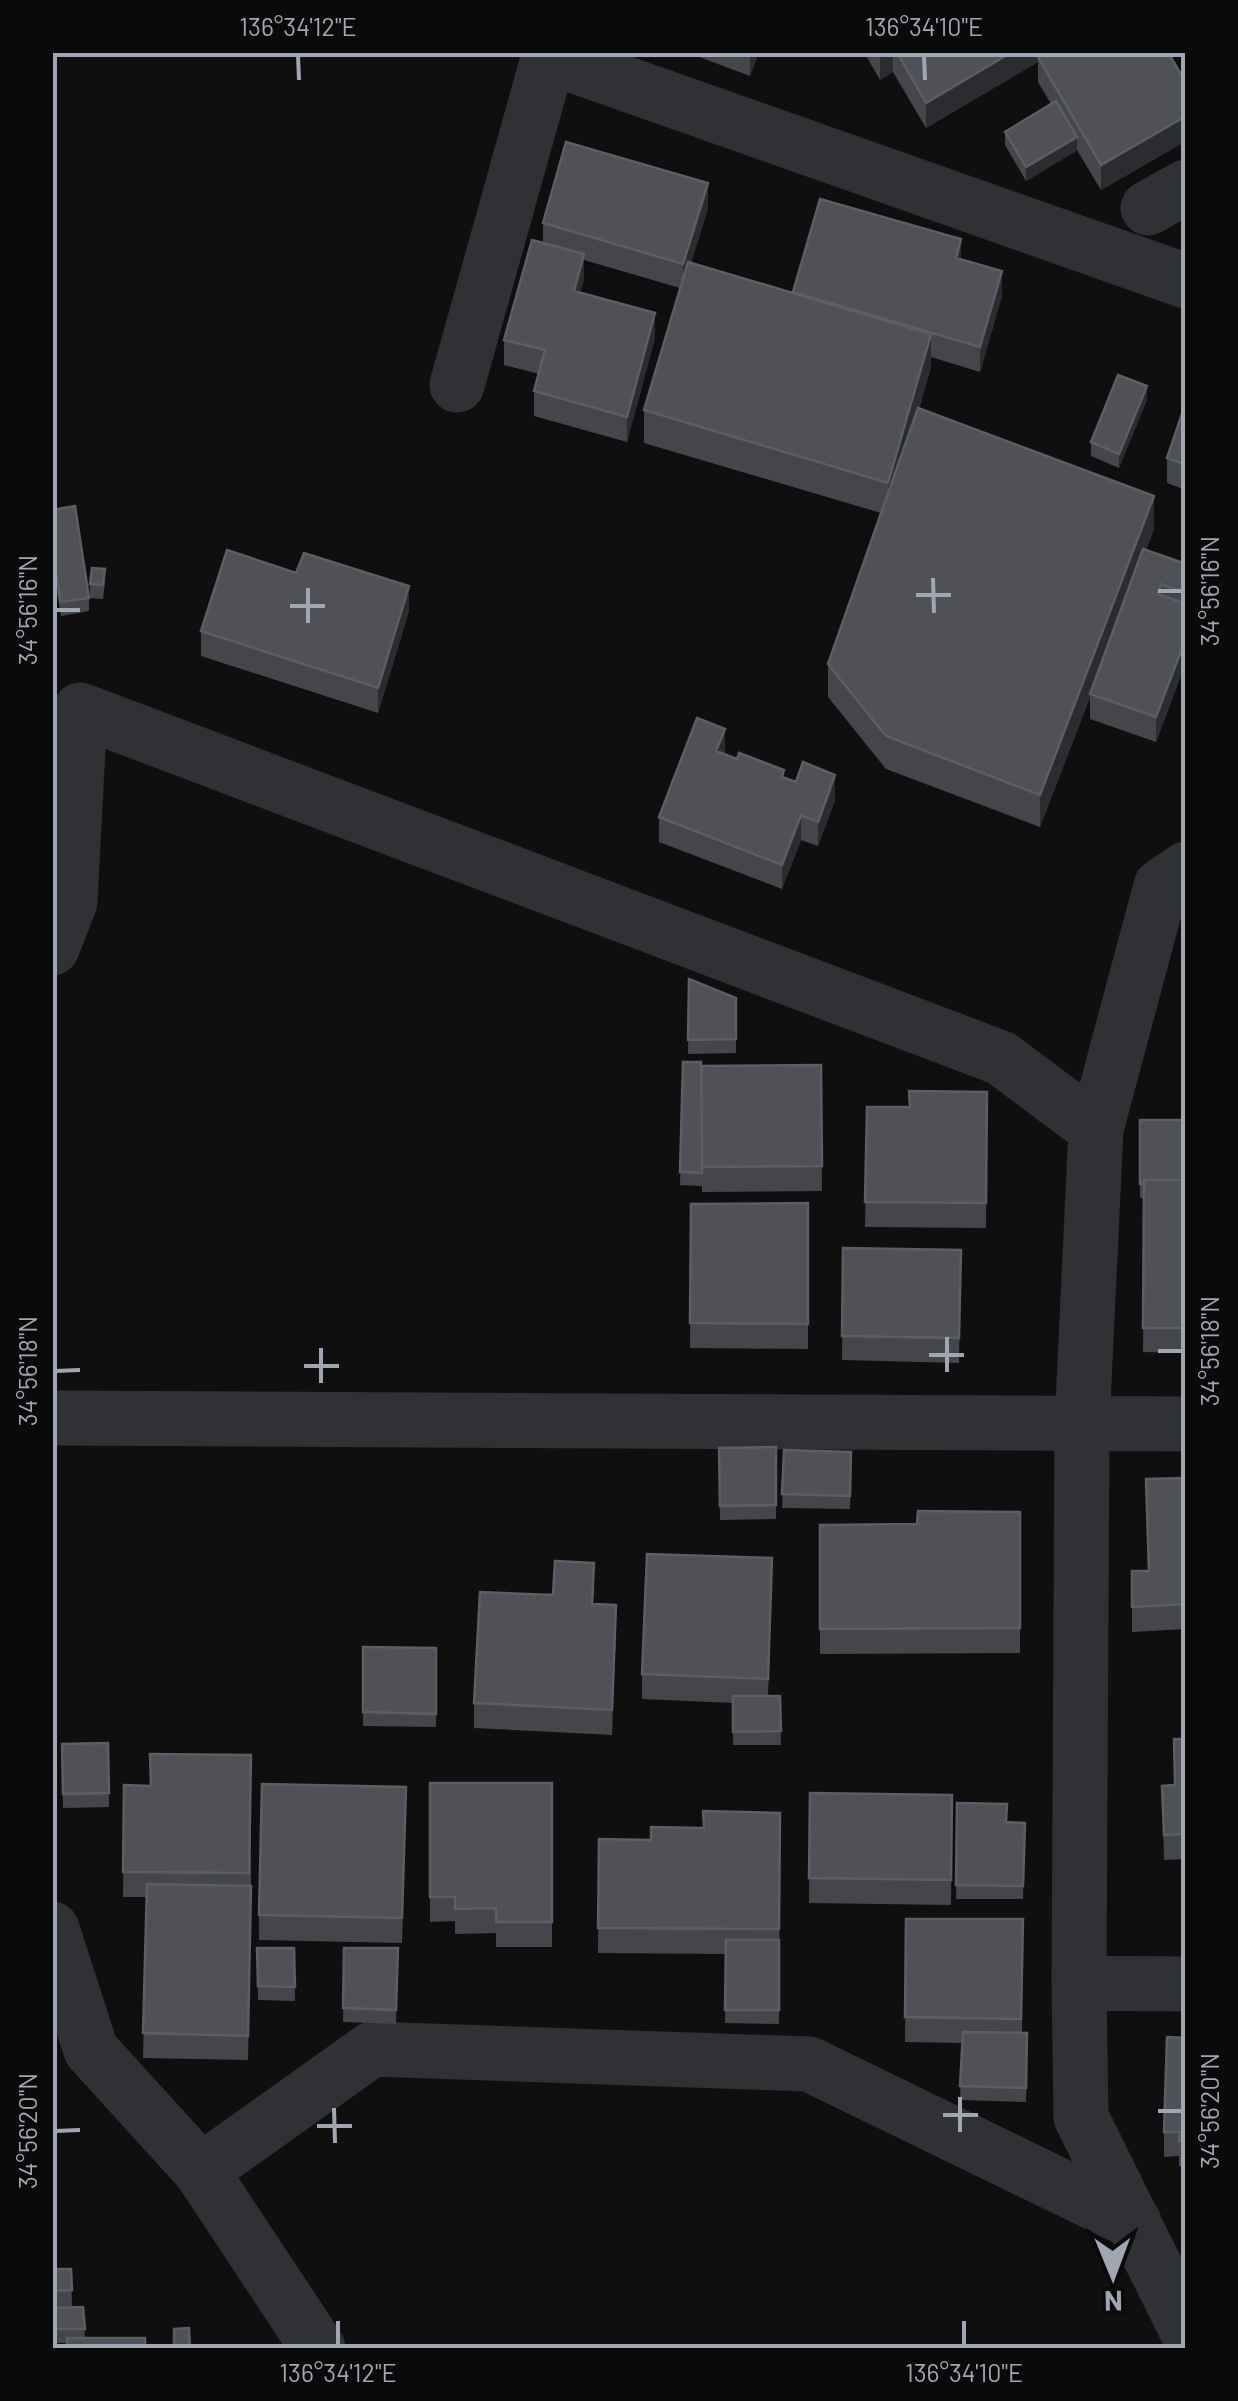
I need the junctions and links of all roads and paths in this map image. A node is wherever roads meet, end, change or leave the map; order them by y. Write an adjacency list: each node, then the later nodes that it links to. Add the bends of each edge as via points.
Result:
1 (550, 55): 2 (street); 3 (street)
2 (1186, 281)
3 (457, 385)
4 (1186, 869): 6 (street, via 1161,886)
5 (52, 948): 6 (street, via 70,902 80,710 1001,1058)
6 (1096, 1129): 9 (street)
7 (52, 1418): 9 (street)
8 (1186, 1424): 9 (street)
9 (1082, 1425): 11 (street)
10 (52, 1928): 13 (street, via 91,2050)
11 (1079, 1983): 12 (street); 14 (street, via 1081,2117)
12 (1186, 1984)
13 (201, 2171): 14 (street, via 372,2049 809,2064); 16 (street)
14 (1134, 2222): 15 (street)
15 (1186, 2329)
16 (318, 2348)

